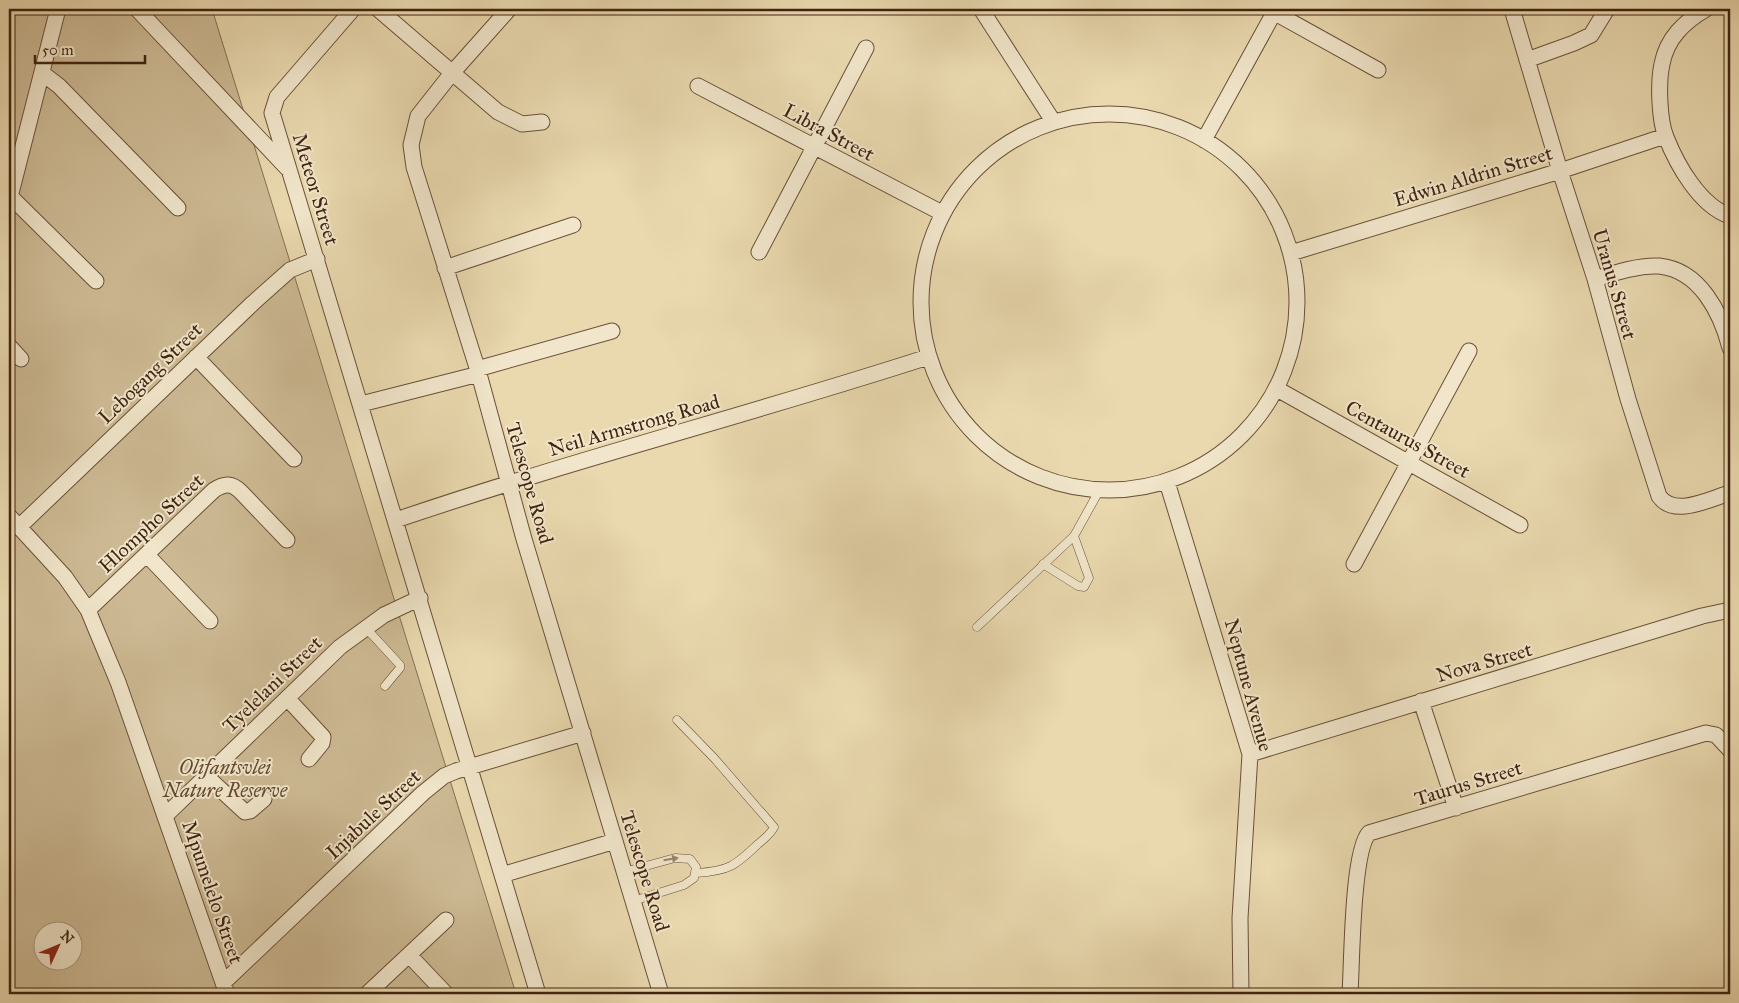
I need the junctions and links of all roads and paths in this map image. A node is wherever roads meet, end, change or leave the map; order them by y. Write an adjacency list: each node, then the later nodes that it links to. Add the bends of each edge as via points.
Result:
1 (58, 9): 14 (street)
2 (137, 9): 22 (street)
3 (353, 9): 22 (street, Meteor Street, via 273,103 272,113)
4 (378, 9): 15 (street)
5 (509, 9): 15 (street, Telescope Road)
6 (981, 9): 17 (street)
7 (1512, 9): 12 (street, Uranus Street)
8 (1606, 9): 12 (street, via 1591,35)
9 (1706, 9): 19 (street, via 1672,37 1662,63 1660,89)
10 (1273, 10): 13 (street); 20 (street)
11 (866, 48): 21 (street)
12 (1527, 60): 23 (street, Uranus Street)
13 (1378, 70)
14 (42, 73): 24 (street); 25 (street, via 66,93)
15 (452, 73): 18 (street, via 511,120 522,124); 32 (street, Telescope Road, via 418,116 411,145 414,167)
16 (698, 86): 21 (street, Libra Street)
17 (1053, 121): 20 (street, via 1092,114 1131,114 1169,123); 26 (street, via 1019,135 988,156 962,182)
18 (542, 122)
19 (1666, 136): 23 (street, Edwin Aldrin Street); 27 (street, via 1698,193)
20 (1204, 140): 30 (street, via 1249,176 1267,200)
21 (814, 147): 26 (street, Libra Street); 29 (street)
22 (290, 170): 31 (street, Meteor Street)
23 (1560, 171): 30 (street, Edwin Aldrin Street); 33 (street, Uranus Street)
24 (9, 198): 34 (street)
25 (178, 208)
26 (942, 213): 40 (street, via 924,259 921,284 922,325)
27 (1730, 216)
28 (573, 225): 32 (street)
29 (759, 252)
30 (1291, 252): 43 (street, via 1297,287 1296,322 1290,356)
31 (317, 259): 39 (street, Lebogang Street, via 290,270); 44 (street, Meteor Street)
32 (445, 268): 42 (street, Telescope Road)
33 (1594, 279): 37 (street, via 1648,266 1660,266 1678,273 1710,298); 50 (street, Uranus Street, via 1658,496 1667,505 1679,507)
34 (96, 281)
35 (612, 331): 42 (street)
36 (9, 346): 41 (street)
37 (1730, 348)
38 (1469, 351): 46 (street)
39 (196, 357): 45 (street); 52 (street, Lebogang Street)
40 (928, 357): 47 (street, Neil Armstrong Road); 49 (street, via 952,405 993,450 1019,467 1054,482)
41 (21, 359)
42 (478, 372): 44 (street); 47 (street, Telescope Road)
43 (1277, 389): 46 (street, Centaurus Street); 48 (street, via 1257,420 1231,446 1201,467)
44 (361, 404): 51 (street, Meteor Street)
45 (294, 459)
46 (1409, 462): 53 (street, Centaurus Street); 58 (street)
47 (509, 482): 51 (street, Neil Armstrong Road); 69 (street, Telescope Road)
48 (1167, 482): 49 (street, via 1138,488); 71 (street, Neptune Avenue)
49 (1099, 490): 54 (lane)
50 (1730, 493)
51 (396, 520): 59 (street)
52 (14, 522): 60 (street, Mpumelelo Street, via 65,577)
53 (1520, 525)
54 (1074, 536): 57 (lane); 57 (lane, via 1088,583 1078,586)
55 (287, 540): 56 (street, Hlompho Street, via 242,492 225,484 214,490)
56 (147, 555): 60 (street, Hlompho Street); 62 (street)
57 (1043, 564): 64 (lane)
58 (1354, 564)
59 (420, 598): 63 (street, Tyelelani Street); 73 (street)
60 (88, 610): 77 (street, Mpumelelo Street, via 118,682)
61 (1730, 610): 67 (street, Nova Street)
62 (210, 622)
63 (366, 627): 65 (lane, via 400,665); 66 (street, Tyelelani Street, via 340,646)
64 (977, 627)
65 (385, 686)
66 (287, 698): 72 (street, via 323,737); 74 (street, Tyelelani Street)
67 (1421, 701): 71 (street, Nova Street); 76 (street)
68 (677, 720): 80 (lane, via 774,827 736,866 717,872)
69 (583, 733): 73 (street, Injabule Street); 78 (street, Telescope Road)
70 (1730, 750): 76 (street, Taurus Street, via 1716,735 1706,733)
71 (1250, 754): 90 (street, Neptune Avenue, via 1240,918)
72 (309, 759)
73 (469, 768): 81 (street); 85 (street, Injabule Street, via 444,776 423,793)
74 (206, 776): 75 (street, via 245,812); 77 (street, Tyelelani Street)
75 (264, 799)
76 (1456, 808): 91 (street, Taurus Street, via 1373,831 1363,841 1355,903)
77 (165, 816): 85 (street, Mpumelelo Street)
78 (615, 841): 79 (street, Telescope Road); 81 (street)
79 (624, 872): 80 (lane, one-way to 80, via 685,858 694,863); 82 (street, Telescope Road)
80 (696, 873): 82 (lane, via 684,885)
81 (502, 875): 88 (street)
82 (633, 901): 89 (street, Telescope Road)
83 (446, 920): 84 (street)
84 (409, 955): 86 (street); 87 (street)
85 (225, 989)
86 (367, 994)
87 (446, 994)
88 (538, 994)
89 (661, 994)
90 (1241, 994)
91 (1350, 994)

